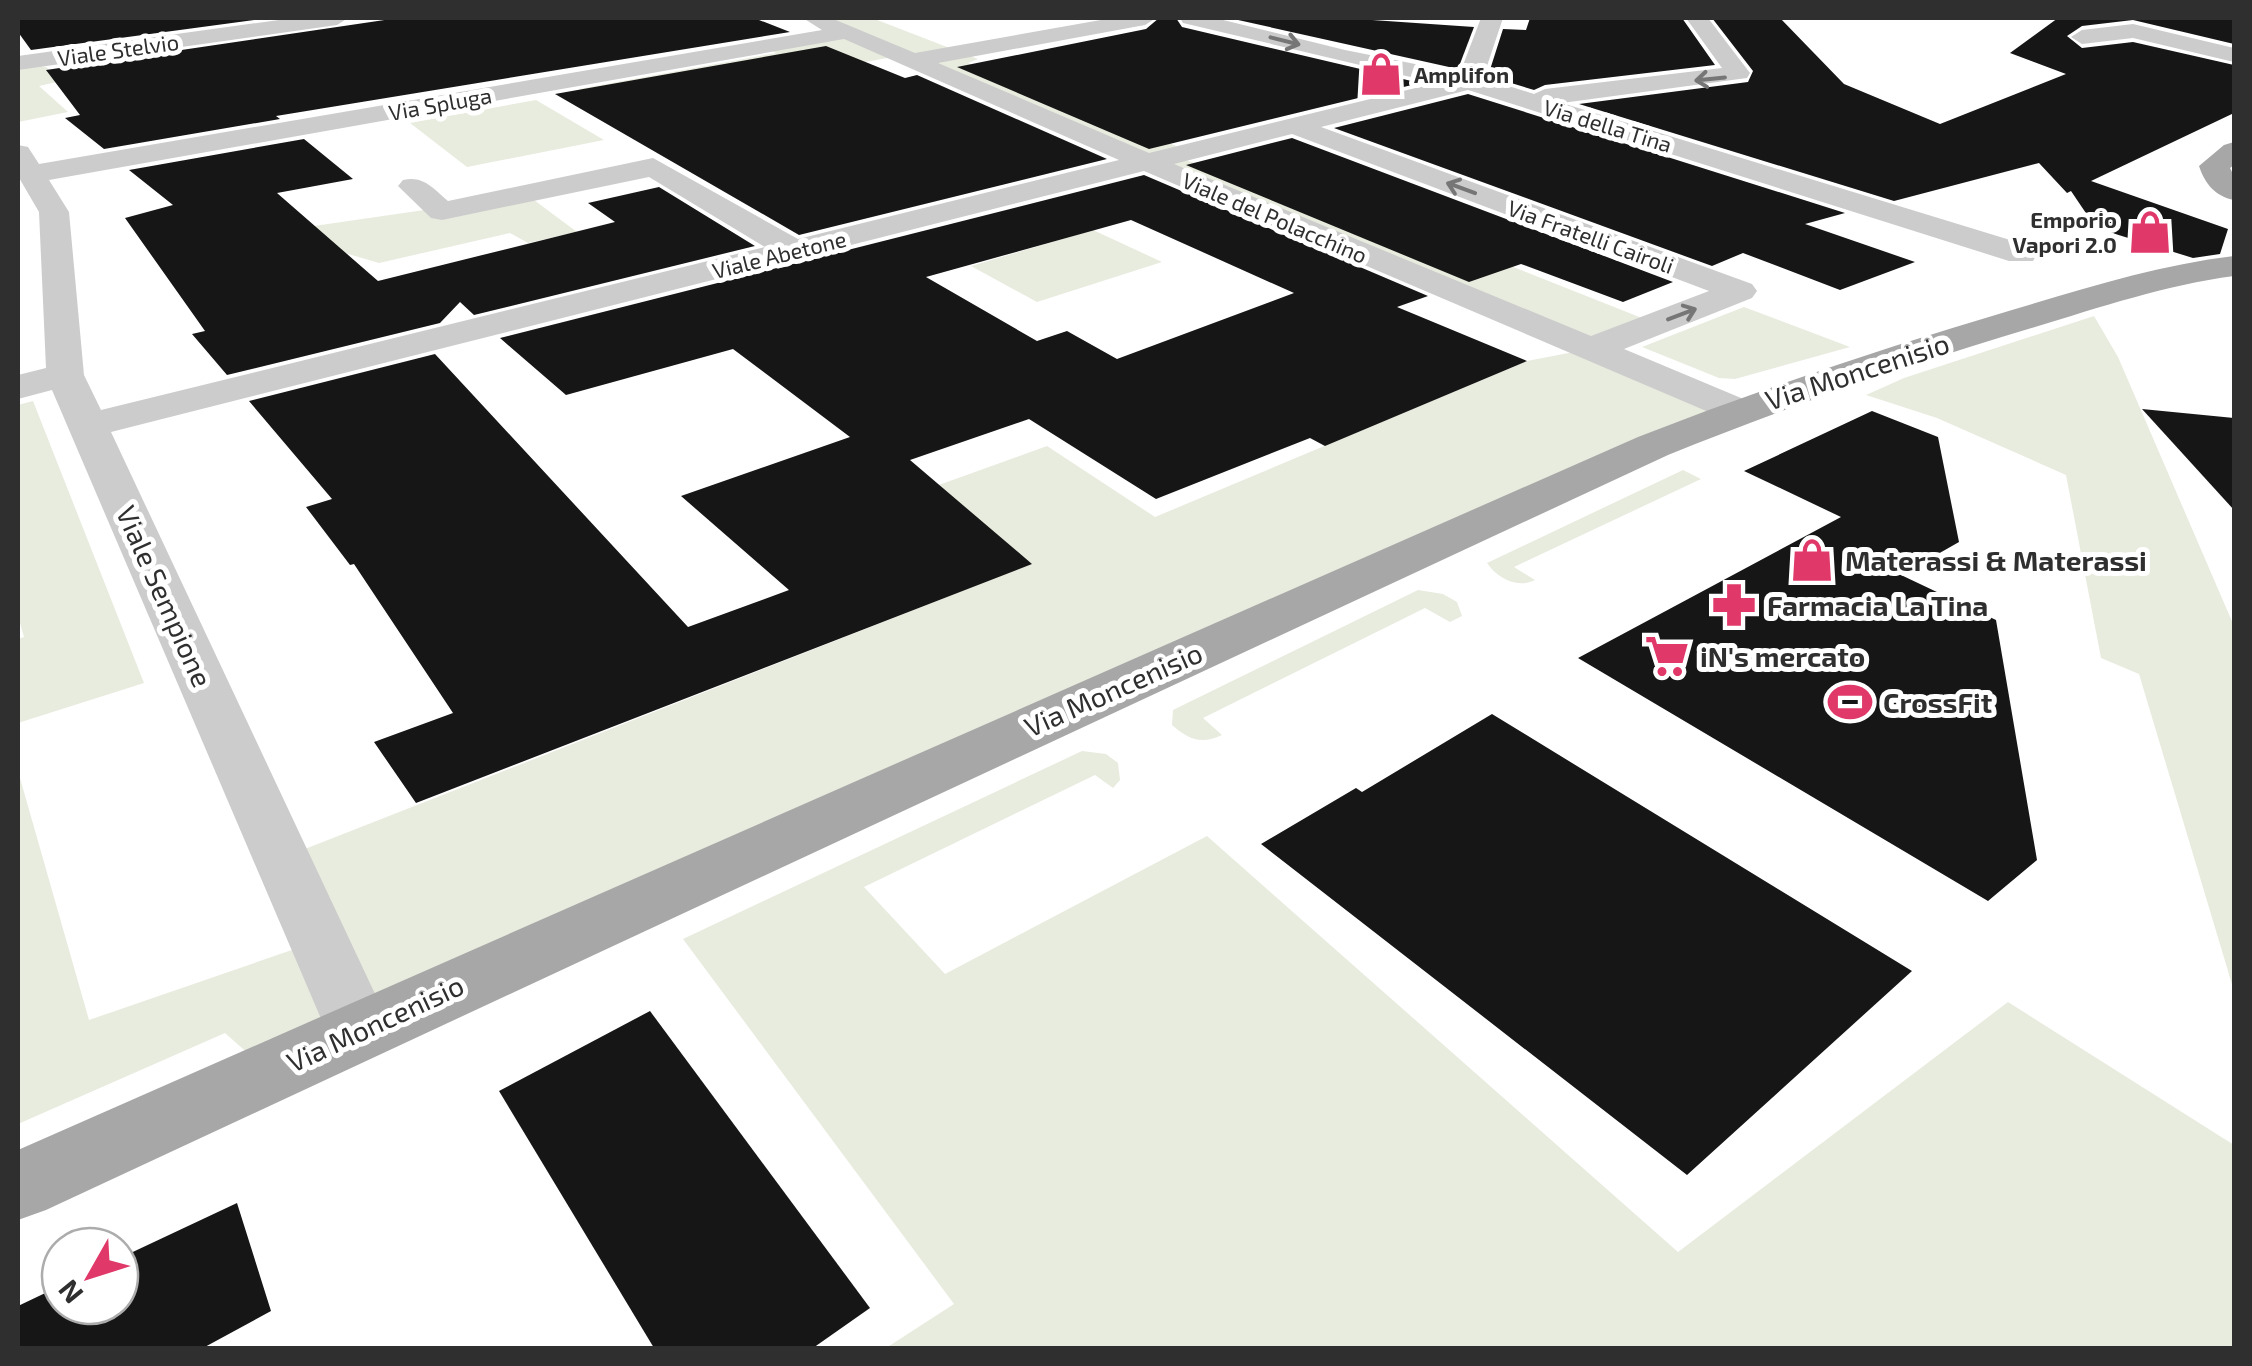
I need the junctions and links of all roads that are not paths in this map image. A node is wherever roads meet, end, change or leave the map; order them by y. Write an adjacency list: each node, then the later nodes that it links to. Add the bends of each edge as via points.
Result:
1 (337, 18): 11 (street, Viale Stelvio)
2 (814, 18): 7 (street, Viale del Polacchino)
3 (1145, 18): 10 (street)
4 (1191, 18): 13 (street, Via della Tina, one-way to 13)
5 (1492, 18): 13 (street)
6 (1697, 18): 14 (street, one-way to 14, via 1738,72)
7 (846, 32): 10 (street, Viale del Polacchino); 17 (street, Via Spluga)
8 (2082, 37): 9 (street, via 2133,30)
9 (2234, 58): 12 (street)
10 (917, 60): 18 (street, Viale del Polacchino)
11 (18, 63)
12 (2158, 64)
13 (1469, 82): 14 (street, Via della Tina); 15 (street, Viale Abetone)
14 (1524, 99): 22 (street, Via della Tina)
15 (1292, 126): 18 (street, Viale Abetone); 24 (street, Via Fratelli Cairoli, one-way to 15, via 1740,291)
16 (2234, 151): 20 (main road, via 2214,166)
17 (26, 163): 25 (street, Viale Sempione, via 54,212)
18 (1147, 163): 21 (street, Viale Abetone); 24 (street, Viale del Polacchino)
19 (414, 186): 21 (street, via 442,211 653,166)
20 (2234, 191)
21 (793, 250): 28 (street, Viale Abetone)
22 (2020, 254)
23 (2234, 266): 27 (main road, Via Moncenisio, via 2031,316)
24 (1591, 349): 27 (street, Viale del Polacchino)
25 (65, 375): 26 (street); 28 (street, Viale Sempione)
26 (18, 387)
27 (1739, 411): 29 (main road, Via Moncenisio)
28 (88, 425): 29 (street, Viale Sempione)
29 (358, 1030): 30 (main road, Via Moncenisio)
30 (18, 1186)

